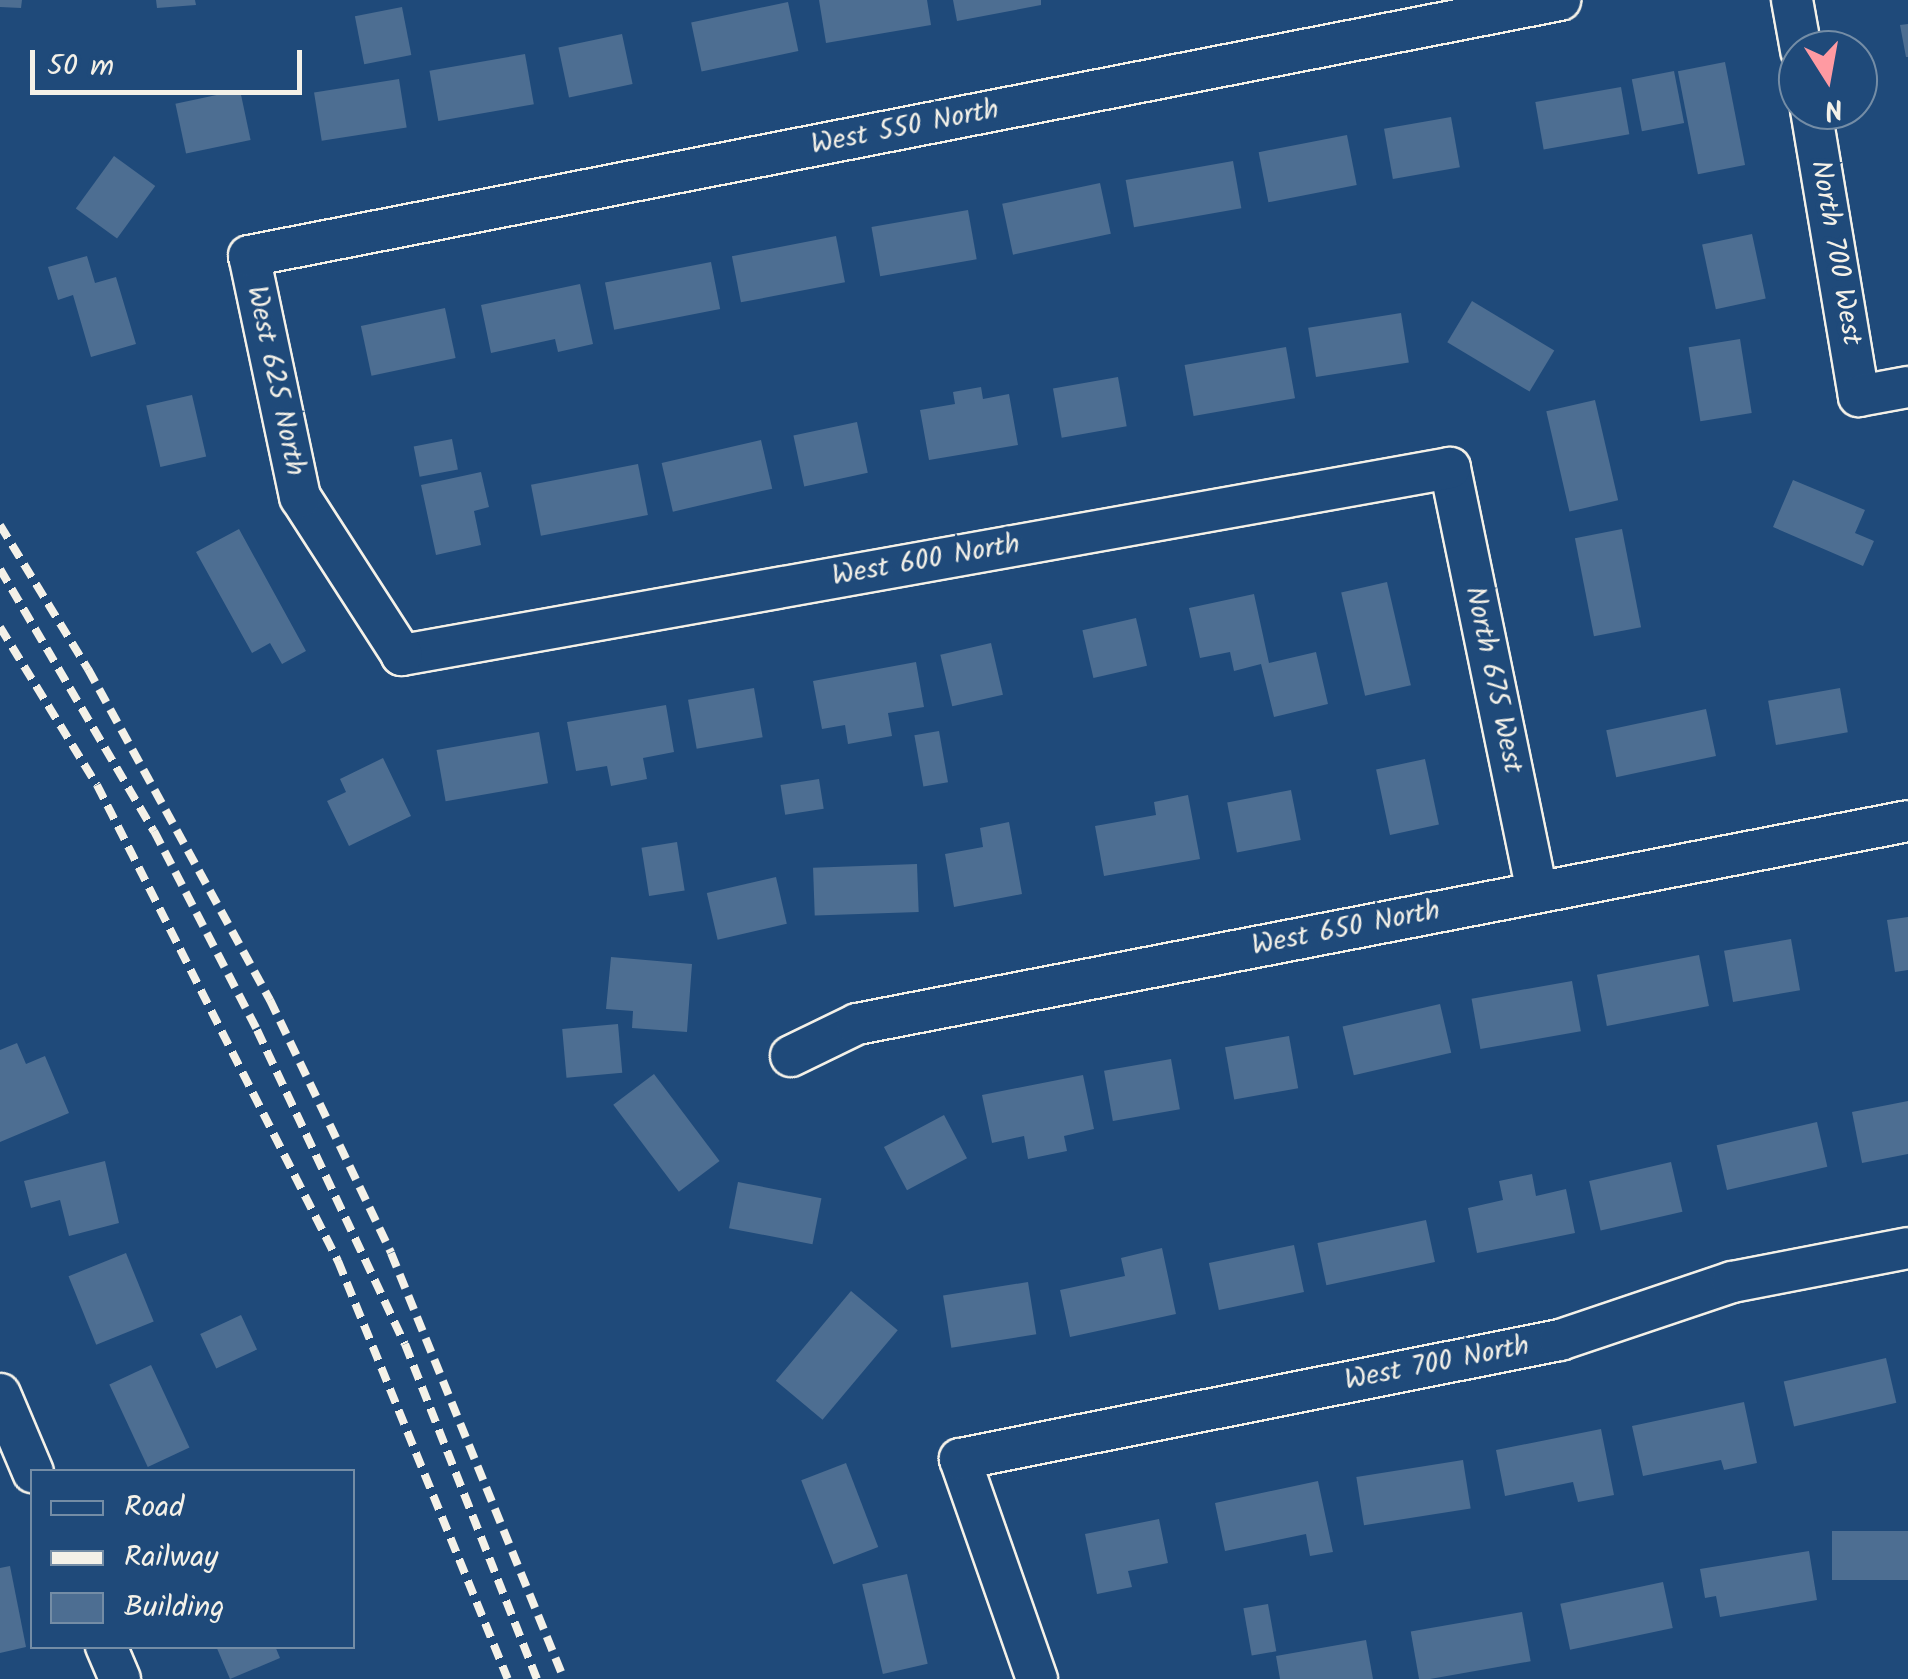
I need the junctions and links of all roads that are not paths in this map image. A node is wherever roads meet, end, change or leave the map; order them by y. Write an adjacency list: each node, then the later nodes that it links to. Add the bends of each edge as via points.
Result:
1 (1560, 0): 5 (street, West 550 North)
2 (1792, 0): 3 (street)
3 (1797, 30)
4 (1814, 130): 6 (street, North 700 West, via 1859,396)
5 (249, 256): 8 (street, West 625 North, via 300,496)
6 (1908, 387)
7 (1450, 468): 8 (street, West 600 North); 10 (street, North 675 West)
8 (402, 655)
9 (1908, 820): 10 (street, West 650 North)
10 (1537, 892): 11 (street, West 650 North, via 857,1024)
11 (791, 1056)
12 (1908, 1248): 17 (street, West 700 North, via 1732,1282 1560,1340 960,1459)
13 (0, 1394): 14 (street)
14 (32, 1469)
15 (107, 1649): 16 (street)
16 (120, 1679)
17 (1037, 1679)

